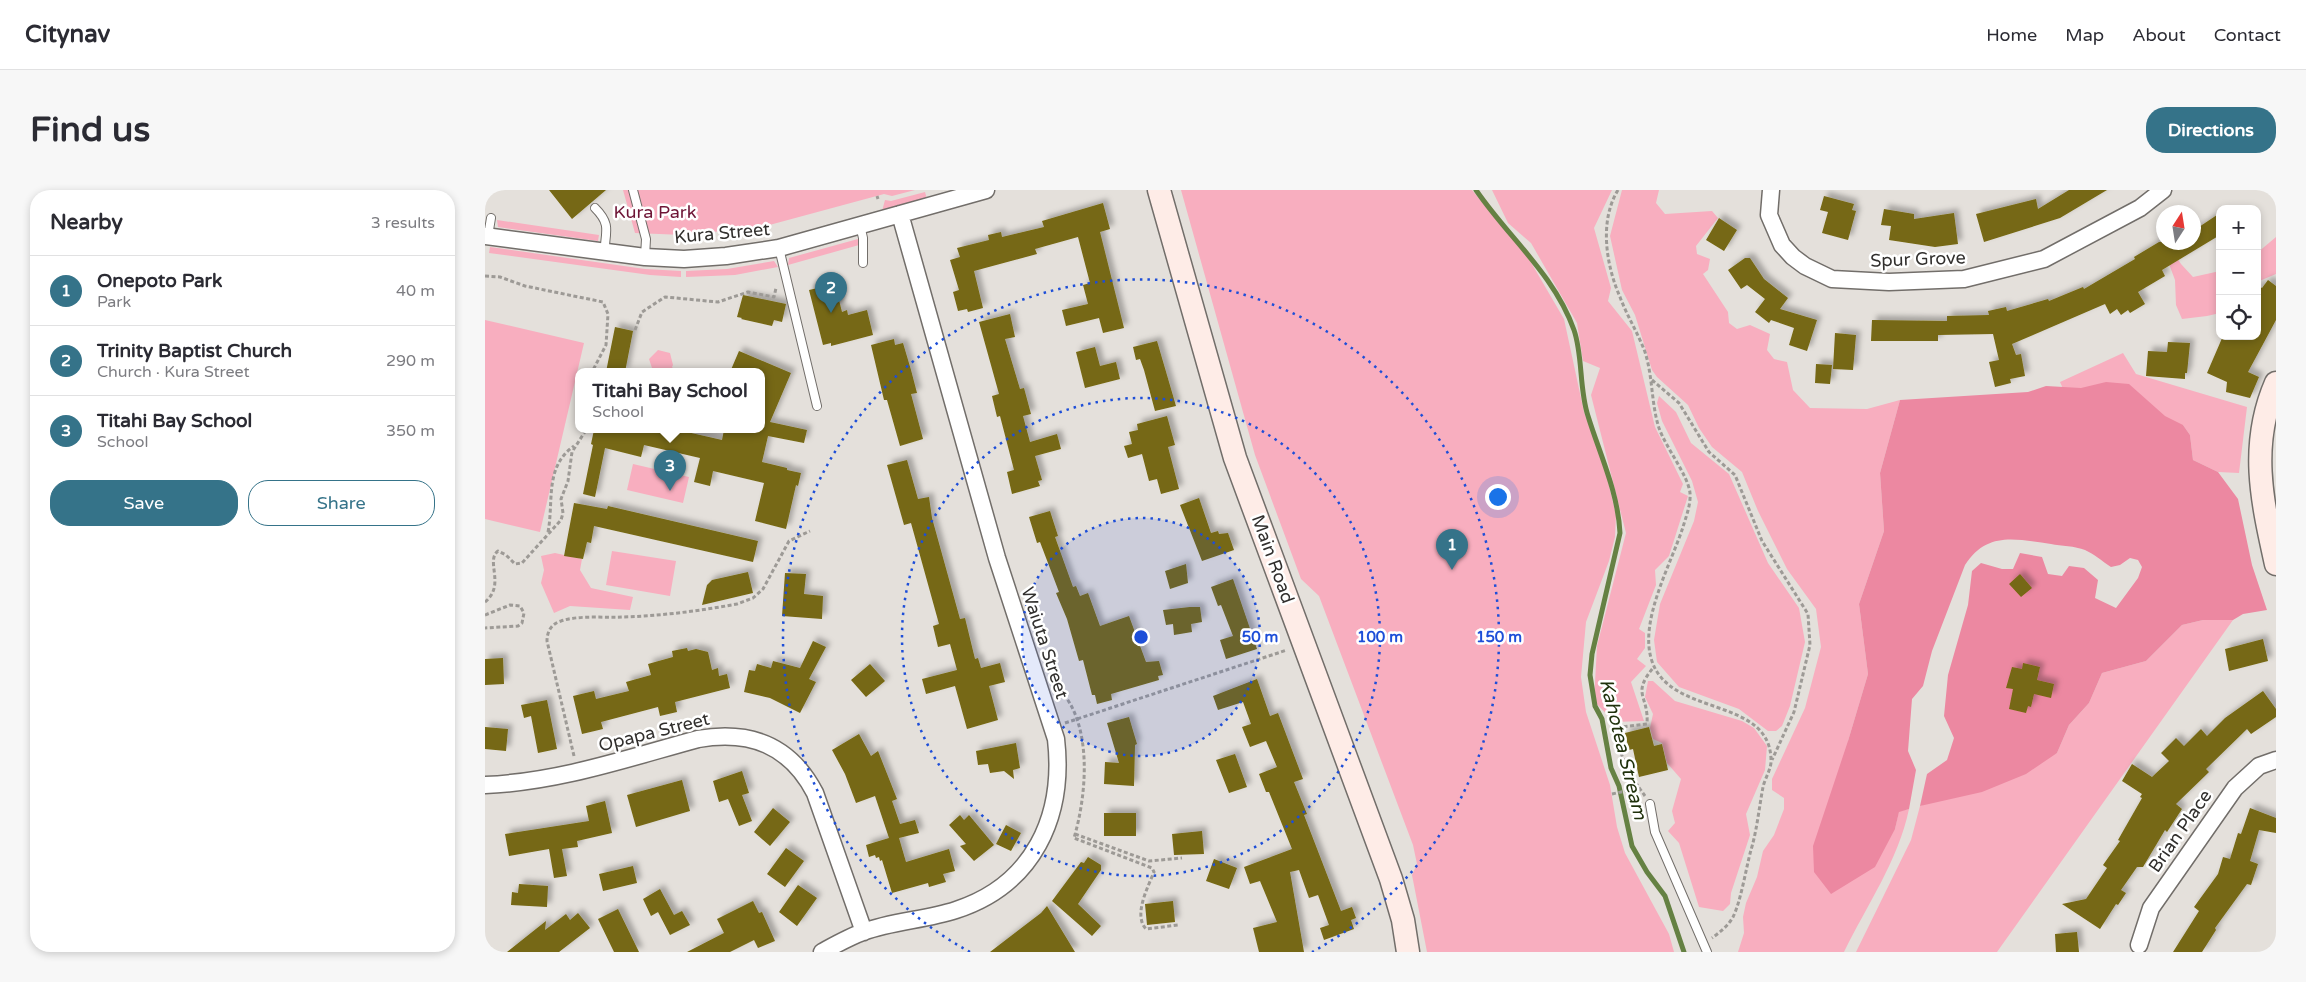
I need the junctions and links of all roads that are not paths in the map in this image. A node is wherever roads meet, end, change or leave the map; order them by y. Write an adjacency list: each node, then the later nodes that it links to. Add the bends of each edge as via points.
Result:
1 (633, 190): 13 (lane, via 646,239)
2 (986, 190): 7 (street, Kura Street)
3 (1159, 190): 25 (main road, Main Road, via 1235,458 1391,879)
4 (1771, 190): 5 (street, Spur Grove, via 1769,215 1782,245 1793,257 1831,279 1889,282 1964,279 2045,260 2140,208)
5 (2163, 190)
6 (595, 208): 12 (lane, via 607,224)
7 (900, 214): 9 (street, Kura Street); 21 (street, Waiuta Street, via 997,558 1056,740 1058,785 1052,814 1037,846 1023,866 991,894 955,910)
8 (491, 218): 10 (lane)
9 (860, 225): 11 (street, Kura Street); 14 (lane)
10 (487, 236): 12 (street, Kura Street)
11 (779, 248): 13 (street, Kura Street, via 749,254 684,259); 16 (lane)
12 (604, 253): 13 (street, Kura Street)
13 (645, 257)
14 (863, 263)
15 (2276, 383): 17 (main road, via 2265,417 2259,465 2262,503)
16 (817, 406)
17 (2276, 564)
18 (2276, 760): 22 (street, Brian Place, via 2259,766 2235,788 2151,908)
19 (485, 785): 21 (street, Opapa Street, via 560,777 720,735 760,742 789,758 808,779)
20 (1650, 804): 23 (lane, via 1655,832)
21 (864, 932): 24 (street, Waiuta Street)
22 (2139, 945)
23 (1706, 948)
24 (822, 952)
25 (1408, 952)

